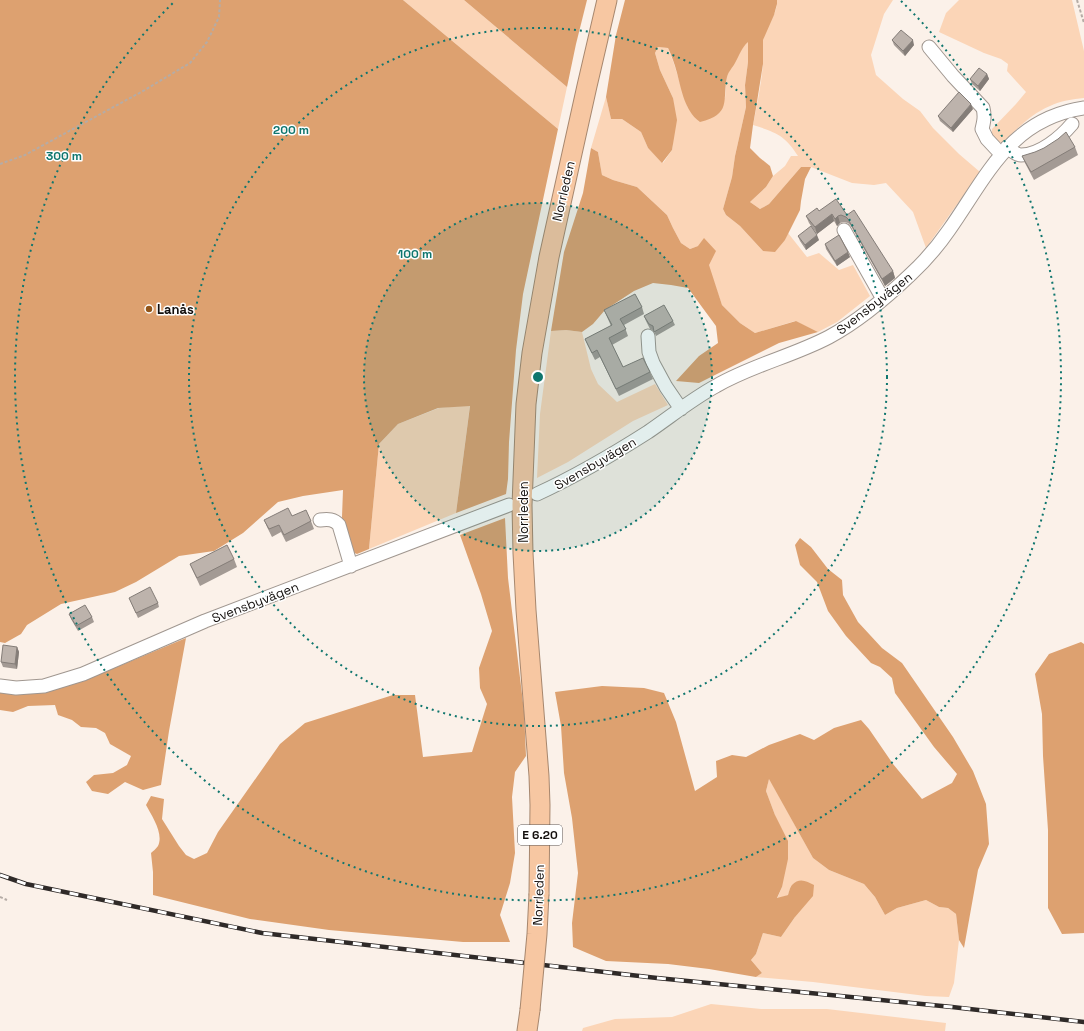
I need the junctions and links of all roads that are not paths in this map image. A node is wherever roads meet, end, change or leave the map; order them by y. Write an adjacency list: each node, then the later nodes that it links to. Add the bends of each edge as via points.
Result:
1 (607, 0): 15 (highway, Norrleden / E 6.20, bridge, via 549,257 526,404 523,553 540,805 537,934)
2 (929, 47): 5 (street, via 983,108 985,115 982,129 987,139)
3 (1084, 108): 5 (street, Svensbyvägen, via 1044,120)
4 (1072, 124): 5 (street, via 1056,140 1029,154 1020,155)
5 (1004, 150): 7 (street, Svensbyvägen, via 931,254)
6 (844, 230): 7 (street)
7 (883, 298): 9 (street, Svensbyvägen, via 854,322 830,337 738,374 706,391)
8 (648, 336): 9 (street, via 653,363)
9 (681, 409): 10 (street, Svensbyvägen, via 615,453 570,479)
10 (537, 494)
11 (509, 505): 13 (street, Svensbyvägen)
12 (320, 520): 13 (street, via 329,519 339,525)
13 (350, 566): 14 (street, Svensbyvägen, via 212,619 76,677 44,686)
14 (0, 686)
15 (527, 1031)

